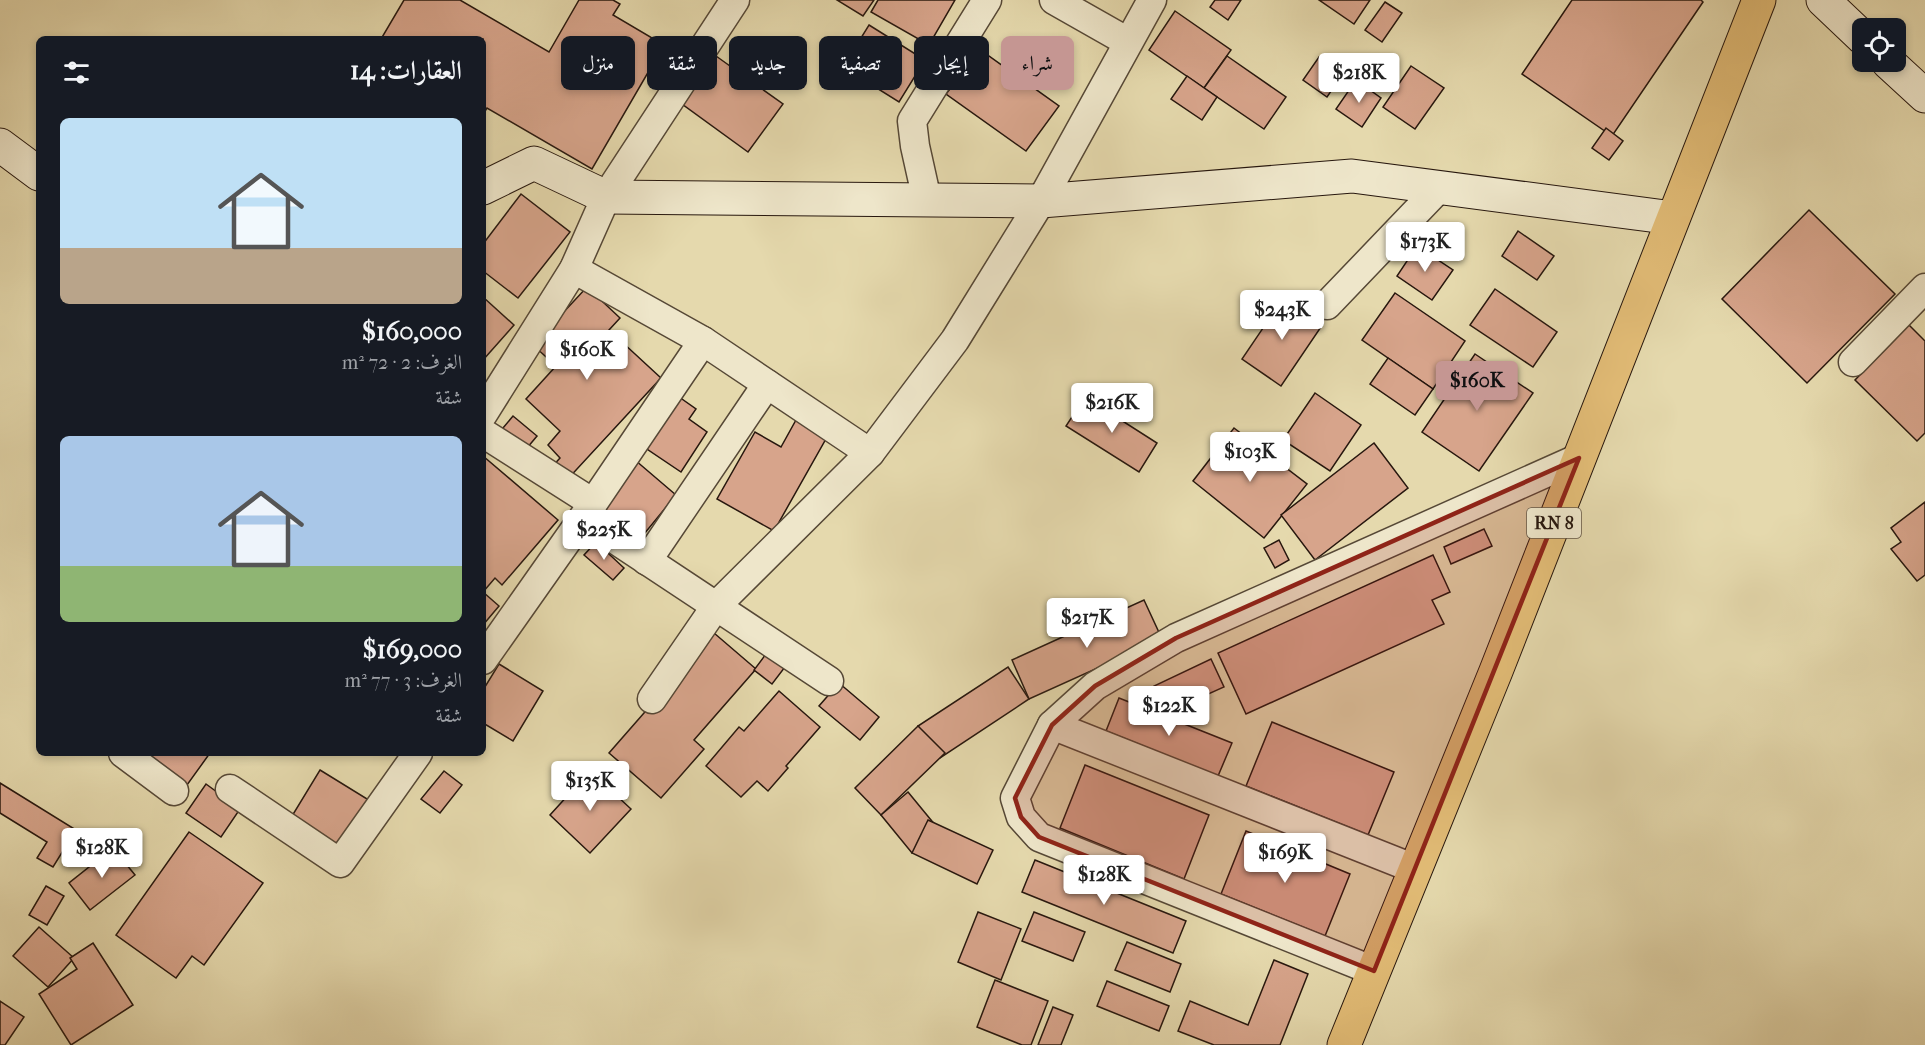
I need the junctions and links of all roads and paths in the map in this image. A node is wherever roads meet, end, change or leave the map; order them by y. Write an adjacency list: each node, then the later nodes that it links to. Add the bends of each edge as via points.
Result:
1 (735, 0): 15 (street)
2 (987, 0): 16 (street, via 912,121)
3 (1054, 0): 8 (street)
4 (1152, 0): 8 (street)
5 (1759, 0): 18 (main road, RN 8)
6 (1823, 0): 7 (main road)
7 (1852, 28)
8 (1128, 42): 17 (street)
9 (1899, 72): 10 (main road)
10 (1925, 96)
11 (0, 145): 12 (main road)
12 (36, 172)
13 (486, 187): 15 (main road, via 534,163)
14 (1440, 187): 17 (main road, via 1353,176); 18 (main road); 21 (street)
15 (606, 197): 16 (main road); 19 (street)
16 (927, 200): 17 (main road)
17 (1041, 201): 27 (street, via 955,340)
18 (1673, 218): 28 (main road, RN 8)
19 (574, 269): 22 (street); 25 (street)
20 (1925, 288): 23 (street)
21 (1327, 305)
22 (703, 341): 24 (street); 29 (street)
23 (1853, 362)
24 (767, 384): 27 (street); 30 (street)
25 (486, 409)
26 (486, 435): 29 (street)
27 (870, 453): 31 (street)
28 (1579, 458): 35 (street, via 1176,638 1095,686); 40 (main road, RN 8)
29 (588, 511): 30 (street); 32 (street)
30 (647, 561): 31 (street)
31 (716, 606): 33 (street); 34 (street)
32 (486, 656)
33 (829, 681)
34 (652, 699)
35 (1052, 725): 40 (street); 41 (street, via 1015,798 1021,817 1039,837)
36 (127, 756): 39 (street)
37 (416, 756): 38 (street, via 340,863)
38 (230, 789)
39 (174, 791)
40 (1415, 869): 41 (main road, RN 8)
41 (1374, 971): 42 (main road, RN 8)
42 (1344, 1045)

